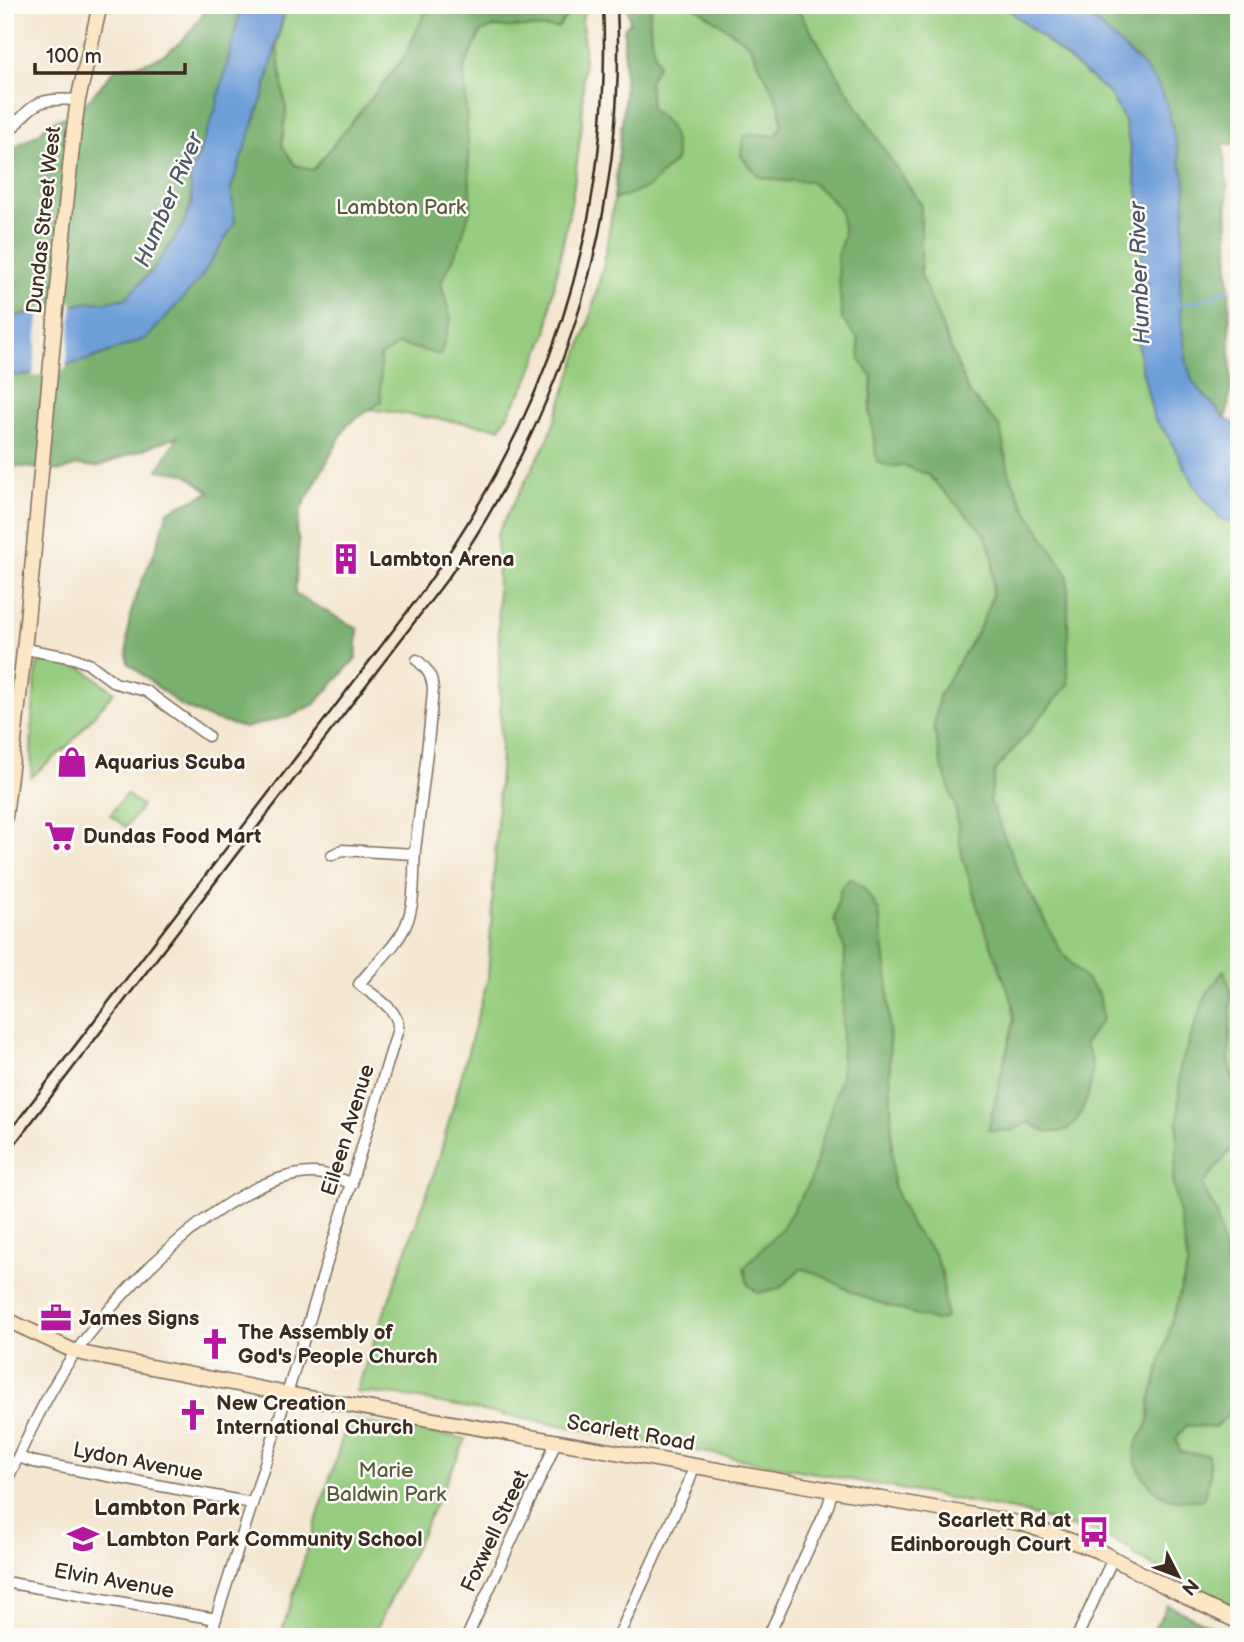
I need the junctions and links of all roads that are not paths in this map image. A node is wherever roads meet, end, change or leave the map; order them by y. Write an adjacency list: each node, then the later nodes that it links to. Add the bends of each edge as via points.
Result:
1 (100, 5): 2 (main road, Dundas Street West)
2 (78, 100): 4 (street, via 39,102); 6 (main road, Dundas Street West)
3 (5, 116): 4 (street)
4 (19, 122): 5 (street)
5 (5, 136)
6 (25, 649): 8 (street, via 74,658 115,682 146,691); 9 (main road, Dundas Street West)
7 (417, 660): 10 (street, Eileen Avenue, via 428,670 433,689)
8 (208, 736)
9 (5, 817)
10 (415, 854): 11 (street, via 342,850); 12 (street, Eileen Avenue, via 408,922 359,984 399,1021)
11 (331, 855)
12 (352, 1184): 14 (street, via 313,1172 266,1183 238,1199 143,1272); 15 (street, Eileen Avenue)
13 (5, 1319): 14 (main road, Scarlett Road)
14 (76, 1352): 15 (main road, Scarlett Road); 17 (street)
15 (287, 1394): 16 (main road, Scarlett Road); 21 (street, Eileen Avenue)
16 (555, 1441): 18 (main road, Scarlett Road); 27 (street, Foxwell Street)
17 (18, 1457): 19 (street); 21 (street, Lydon Avenue)
18 (694, 1466): 20 (main road, Scarlett Road); 28 (street)
19 (5, 1485)
20 (832, 1489): 22 (main road, Scarlett Road, via 1024,1524); 29 (street)
21 (251, 1503): 24 (street, Eileen Avenue)
22 (1114, 1558): 25 (main road, Scarlett Road); 30 (street)
23 (5, 1581): 24 (street, Elvin Avenue)
24 (216, 1619): 26 (street, Eileen Avenue)
25 (1239, 1622)
26 (210, 1637)
27 (467, 1637)
28 (618, 1637)
29 (768, 1637)
30 (1077, 1637)

